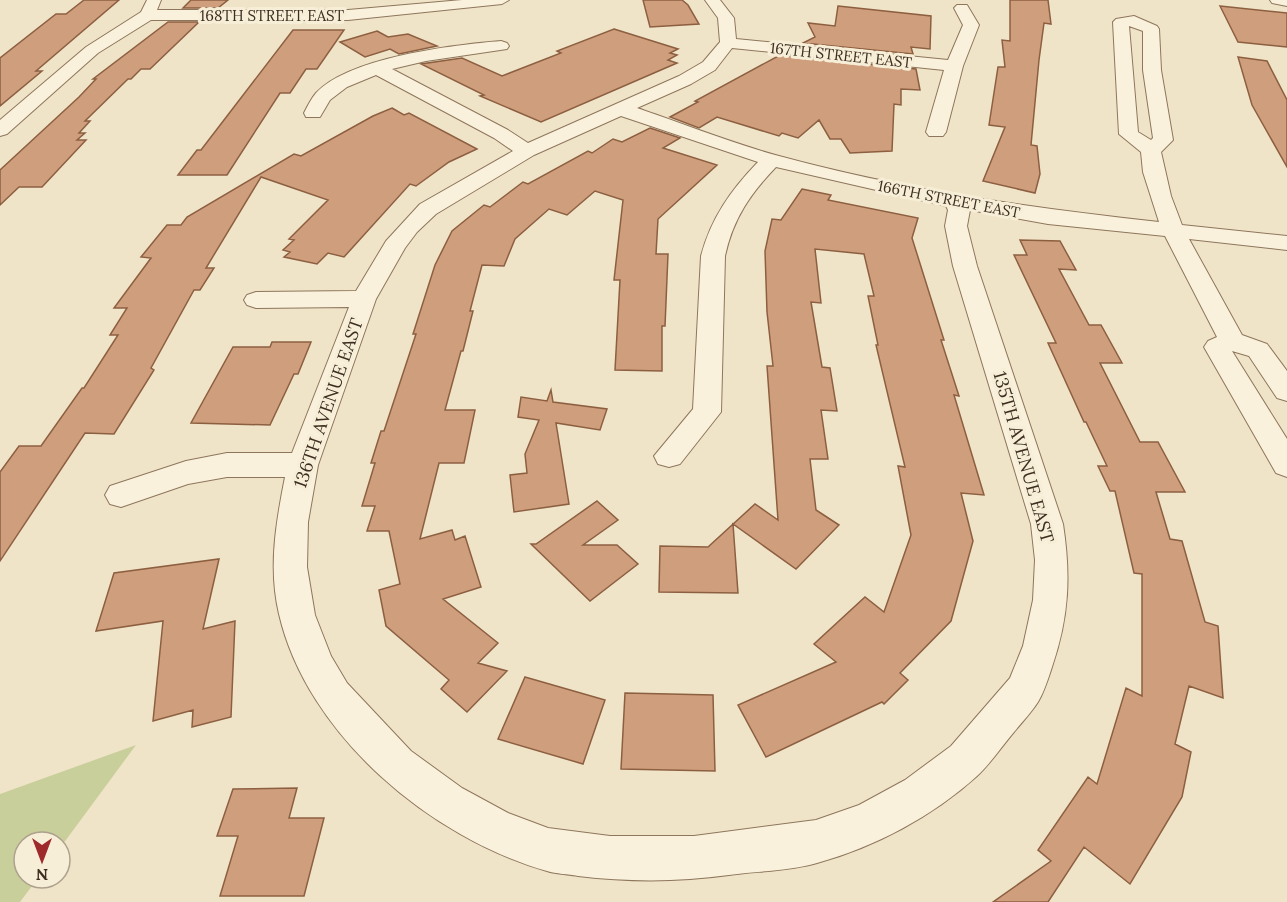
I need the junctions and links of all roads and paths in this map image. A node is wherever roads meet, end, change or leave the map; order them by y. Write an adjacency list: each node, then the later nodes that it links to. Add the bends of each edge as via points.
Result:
1 (312, 0): 8 (street)
2 (502, 0): 8 (street, 168TH STREET EAST, via 405,11)
3 (712, 0): 9 (street, via 726,18)
4 (1277, 0): 5 (street)
5 (1287, 2)
6 (151, 8): 8 (street, 168TH STREET EAST); 15 (street, via 92,50)
7 (962, 8): 11 (street, via 971,25)
8 (299, 16)
9 (728, 43): 11 (street, 167TH STREET EAST); 13 (street, 136TH AVENUE EAST, via 698,73)
10 (501, 46): 12 (street, via 429,54)
11 (954, 66): 16 (street)
12 (378, 69): 14 (street, via 323,94); 18 (street)
13 (620, 109): 18 (street, 136TH AVENUE EAST); 19 (street, 166TH STREET EAST)
14 (313, 113)
15 (0, 130)
16 (936, 132)
17 (1151, 150): 17 (street, via 1129,134 1121,22 1134,16 1151,30 1152,70 1163,140); 21 (street, via 1151,168)
18 (527, 151): 23 (street, 136TH AVENUE EAST, via 428,209 408,227)
19 (772, 160): 20 (street, 166TH STREET EAST); 27 (street, via 747,185 718,231 707,412)
20 (955, 200): 21 (street, 166TH STREET EAST, via 1048,217); 31 (street, 135TH AVENUE EAST, via 965,266 1030,466 1051,548 1051,600 1041,646 1025,689 965,760 920,795 869,823 816,842)
21 (1174, 232): 22 (street, 166TH STREET EAST); 25 (street)
22 (1287, 243)
23 (364, 299): 24 (street); 28 (street, 136TH AVENUE EAST)
24 (256, 300)
25 (1224, 344): 26 (street, via 1258,350); 29 (street)
26 (1287, 391)
27 (669, 456)
28 (303, 465): 30 (street, via 227,465 186,473); 31 (street, 136TH AVENUE EAST, via 292,522 290,567 297,615 333,696 397,765 447,803 496,830 548,850 610,858)
29 (1287, 465)
30 (121, 495)
31 (694, 858)

